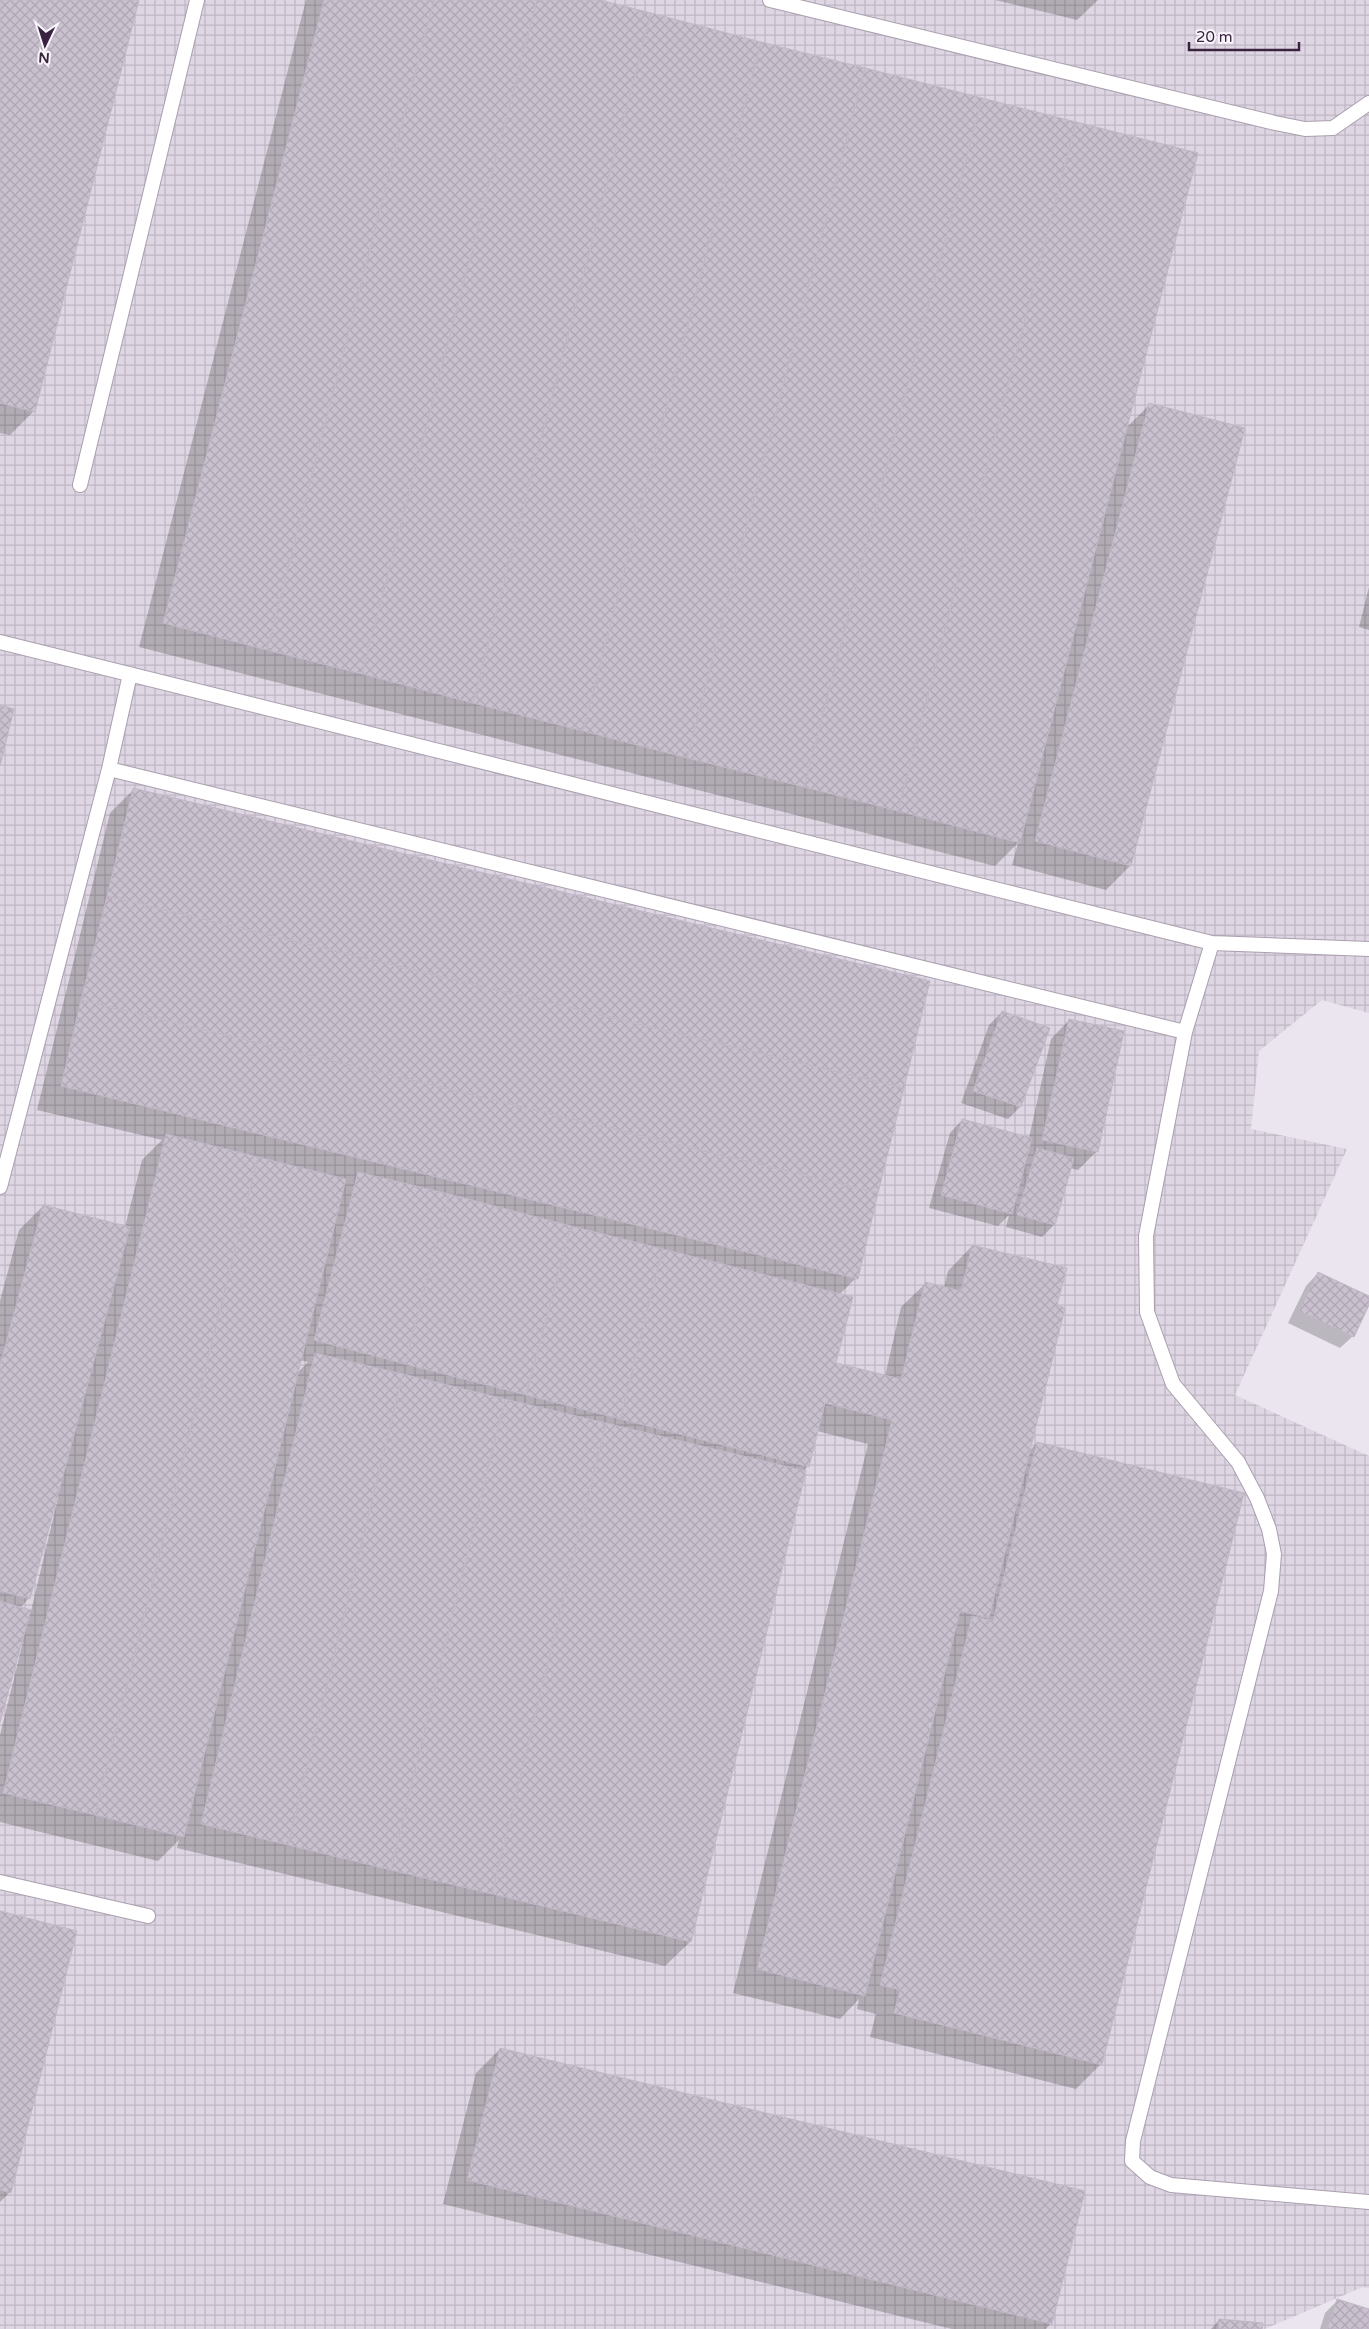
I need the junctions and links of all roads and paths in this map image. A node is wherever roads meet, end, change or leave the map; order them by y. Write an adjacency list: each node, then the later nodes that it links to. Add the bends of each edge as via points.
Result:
1 (197, 0): 4 (lane)
2 (770, 0): 3 (lane, via 1275,123 1333,128)
3 (1369, 103)
4 (80, 485)
5 (0, 642): 6 (lane)
6 (130, 674): 7 (lane); 8 (lane)
7 (109, 768): 10 (lane); 11 (lane)
8 (1212, 944): 9 (lane); 10 (lane)
9 (1369, 949)
10 (1186, 1032): 14 (lane, via 1146,1236 1147,1312 1173,1384 1238,1462 1257,1498 1274,1554 1270,1590 1133,2141 1132,2161 1150,2177 1171,2185)
11 (0, 1187)
12 (0, 1882): 13 (lane)
13 (148, 1916)
14 (1369, 2202)

